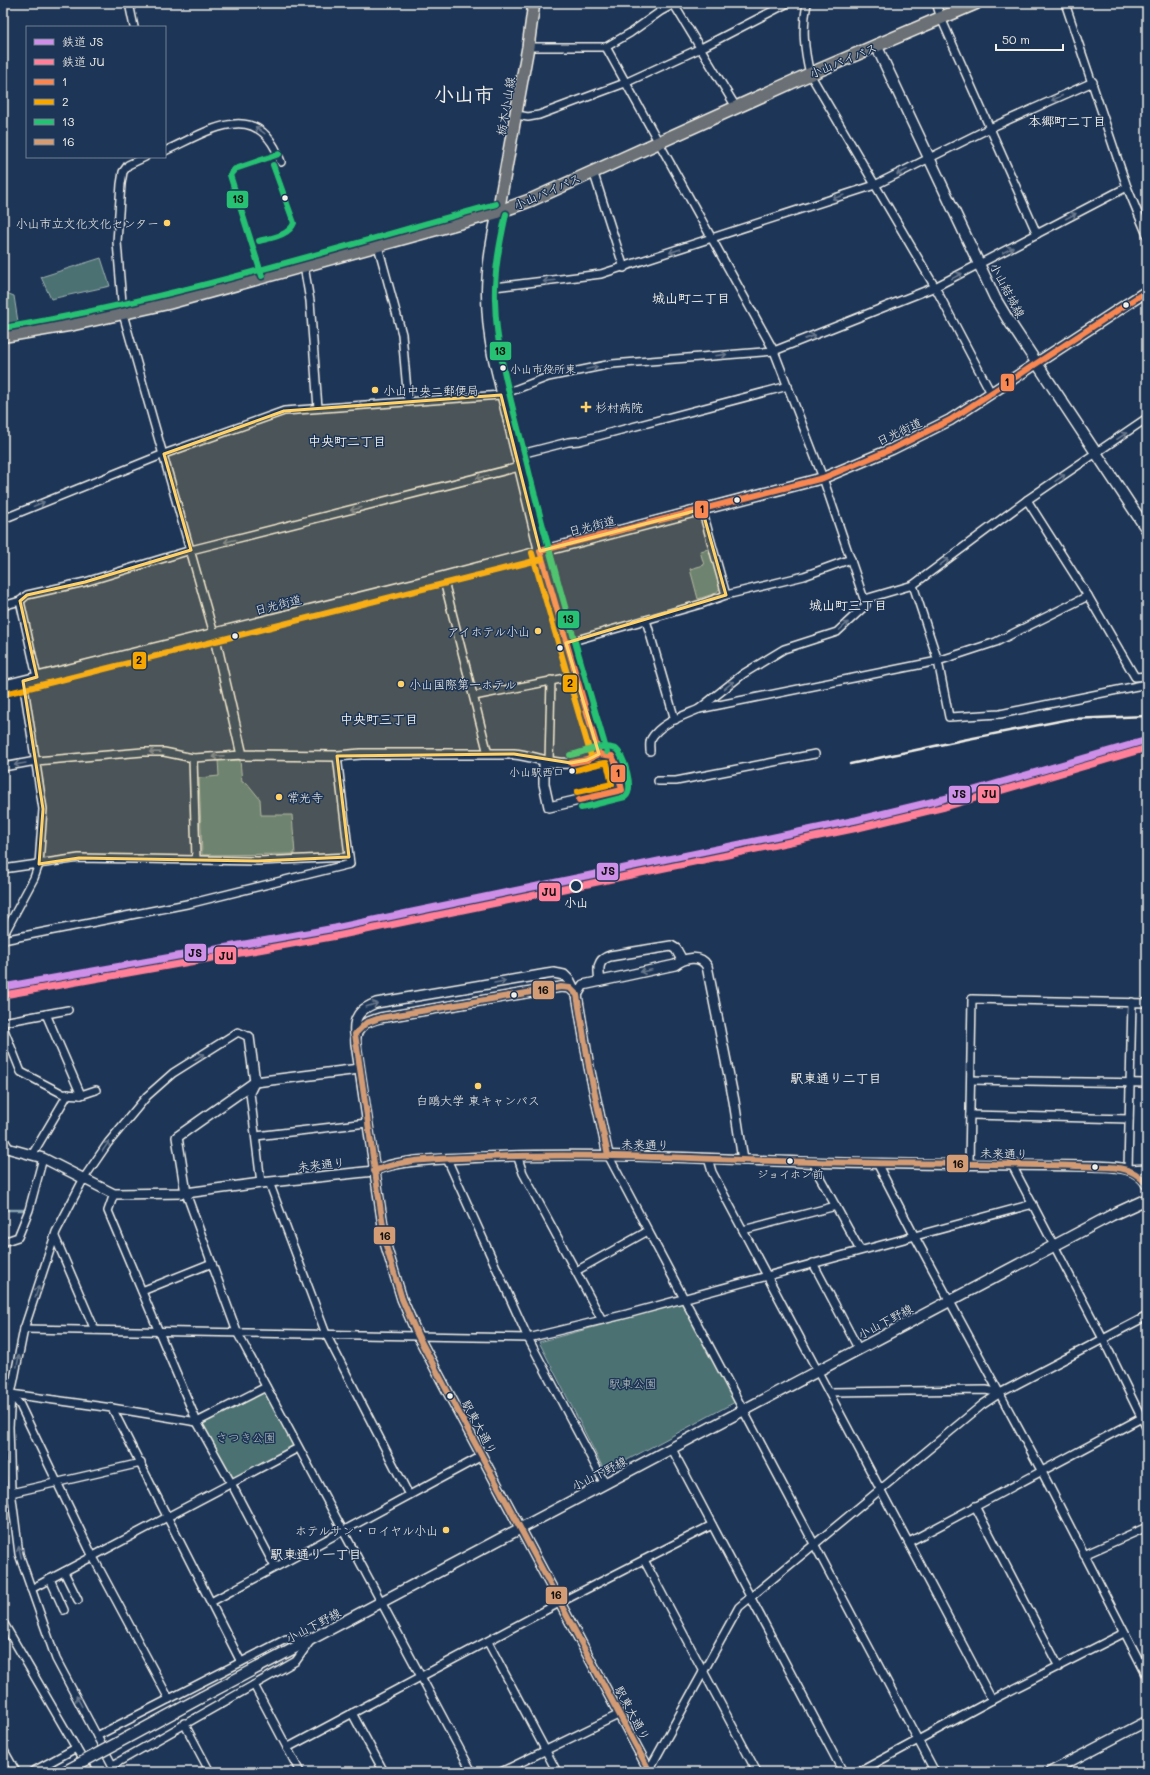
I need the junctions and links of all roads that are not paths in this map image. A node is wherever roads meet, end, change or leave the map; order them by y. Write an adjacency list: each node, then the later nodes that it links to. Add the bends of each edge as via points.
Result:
1 (129, 3): 10 (street)
2 (534, 3): 13 (main road, 栃木小山線)
3 (674, 3): 12 (street); 14 (street)
4 (788, 3): 14 (street)
5 (807, 3): 15 (street, via 803,23)
6 (936, 3): 9 (street)
7 (976, 3): 9 (highway, 小山バイパス)
8 (1065, 3): 17 (street)
9 (941, 18): 11 (highway, 小山バイパス); 20 (street)
10 (134, 26)
11 (876, 46): 15 (highway, 小山バイパス); 24 (main road, 小山結城線)
12 (606, 47): 13 (street); 16 (street)
13 (528, 48): 19 (main road, 栃木小山線)
14 (701, 48): 16 (street); 18 (street)
15 (810, 74): 18 (highway, 小山バイパス); 27 (street)
16 (625, 82): 19 (street, via 539,115); 21 (street)
17 (1093, 82): 20 (street, one-way to 20); 28 (street)
18 (736, 107): 21 (highway, 小山バイパス)
19 (516, 115): 29 (main road, 栃木小山線)
20 (990, 128): 24 (street); 30 (street)
21 (658, 142): 26 (highway, 小山バイパス); 32 (street)
22 (166, 151): 25 (street, one-way to 22, via 276,147 267,136 257,127 240,122 224,126)
23 (143, 158): 40 (street, via 128,165 122,172 117,242)
24 (929, 159): 27 (street, one-way to 27); 34 (main road, 小山結城線)
25 (281, 162)
26 (593, 171): 29 (highway, 小山バイパス, via 531,200); 36 (street)
27 (875, 185): 32 (street, one-way to 32); 37 (street)
28 (1127, 187): 30 (street, one-way to 28); 31 (street)
29 (498, 212): 33 (highway, 小山バイパス); 38 (main road, via 489,252)
30 (1036, 234): 34 (street, one-way to 30)
31 (1147, 235)
32 (712, 238): 36 (street, one-way to 36); 42 (street)
33 (378, 246): 35 (highway, 小山バイパス); 47 (street, via 402,334)
34 (979, 265): 37 (street, one-way to 34); 43 (main road, 小山結城線, via 1007,318)
35 (304, 266): 40 (highway, 小山バイパス); 48 (street, via 310,301)
36 (624, 268): 38 (street, one-way to 38, via 601,274)
37 (935, 287): 42 (street, one-way to 37); 45 (street)
38 (486, 288): 46 (main road, via 488,332)
39 (1147, 291): 43 (main road, 日光街道)
40 (123, 314): 41 (highway, 小山バイパス); 51 (street)
41 (3, 336)
42 (774, 351): 44 (street); 46 (street, one-way to 42, via 548,377 612,364)
43 (1038, 364): 45 (main road, 日光街道); 50 (main road, 小山結城線)
44 (788, 386): 52 (street); 54 (street)
45 (991, 393): 54 (main road, 日光街道, via 918,438)
46 (501, 395): 47 (street); 52 (main road)
47 (408, 402): 48 (street, one-way to 47)
48 (318, 408): 51 (street, one-way to 48, via 284,411)
49 (1147, 418): 50 (street, one-way to 49)
50 (1097, 453): 55 (street, one-way to 50); 58 (main road, 小山結城線)
51 (164, 454): 57 (street, one-way to 51); 59 (street)
52 (516, 455): 53 (main road)
53 (519, 467): 59 (street, one-way to 59); 60 (main road)
54 (823, 478): 56 (main road, 日光街道); 61 (street)
55 (1027, 500): 63 (street, one-way to 55); 65 (street)
56 (702, 510): 60 (main road, 日光街道); 64 (street)
57 (3, 518)
58 (1147, 530)
59 (190, 550): 67 (street, one-way to 67, via 84,582 27,595); 70 (street)
60 (540, 551): 62 (main road, 日光街道); 71 (main road)
61 (851, 559): 64 (street, via 804,576); 66 (street)
62 (443, 577): 70 (main road, 日光街道); 80 (street)
63 (913, 585): 66 (street); 72 (street)
64 (726, 595): 69 (street)
65 (1088, 596): 72 (street, via 996,642); 74 (street, via 1135,677)
66 (865, 599): 81 (street, one-way to 66, via 743,674 784,649 837,632 866,605)
67 (20, 601): 68 (street); 75 (street)
68 (3, 606)
69 (646, 620): 71 (street); 82 (street)
70 (214, 634): 75 (main road, 日光街道); 87 (street)
71 (566, 643): 73 (main road)
72 (938, 661): 78 (street, via 949,717 1000,714); 81 (street)
73 (576, 676): 76 (street); 85 (main road)
74 (1147, 676)
75 (37, 677): 77 (main road, 日光街道)
76 (551, 680): 80 (street); 91 (street)
77 (23, 681): 79 (main road, 日光街道); 90 (street)
78 (1147, 684)
79 (3, 686)
80 (474, 696): 84 (street)
81 (699, 709): 82 (street)
82 (675, 720): 83 (street, via 657,731 650,740)
83 (650, 751)
84 (488, 754): 88 (street); 91 (street, via 523,755)
85 (598, 754): 91 (street, via 571,764); 91 (street, via 608,754 614,758 622,790 549,807 544,784)
86 (815, 754): 93 (street, via 676,781)
87 (242, 755): 88 (street); 89 (street, one-way to 89)
88 (337, 756): 94 (street)
89 (193, 758): 90 (street, one-way to 90, via 164,752 143,752); 95 (street, via 196,783)
90 (36, 761): 92 (street, one-way to 92); 96 (street, via 43,809)
91 (547, 761)
92 (3, 767)
93 (658, 781)
94 (349, 857): 95 (street, via 258,861); 99 (street, via 350,864 200,902)
95 (196, 859): 96 (street, via 79,858)
96 (39, 864): 97 (street); 98 (street)
97 (3, 869)
98 (3, 936)
99 (3, 940)
100 (682, 960): 101 (street, one-way to 101, via 675,965); 101 (street, via 676,949 671,946 610,956 599,963); 131 (street, via 698,958 707,966)
101 (600, 980): 102 (street, via 583,985)
102 (577, 994): 109 (street, via 570,988 561,987 380,1018 366,1023); 109 (street, 駅東大通り, one-way to 102, via 356,1017 376,1003 554,973 560,973 567,978); 127 (street)
103 (1132, 1002): 104 (street); 112 (street, via 972,999); 114 (street)
104 (1147, 1003)
105 (68, 1010): 106 (street)
106 (46, 1014): 107 (street); 118 (street)
107 (3, 1022)
108 (3, 1027): 117 (street, via 20,1072 63,1094)
109 (355, 1034): 111 (street, 駅東大通り)
110 (249, 1037): 113 (street); 139 (street, one-way to 110, via 108,1143 162,1082 238,1032)
111 (359, 1069): 113 (street); 121 (street, 駅東大通り)
112 (970, 1080): 114 (street); 119 (street)
113 (255, 1082): 122 (street, via 250,1093); 142 (street, via 176,1137)
114 (1130, 1083): 115 (street); 120 (street)
115 (1147, 1083)
116 (96, 1090): 118 (street)
117 (68, 1094): 118 (street); 125 (street)
118 (81, 1095)
119 (970, 1115): 120 (street); 134 (street)
120 (1129, 1119): 137 (street)
121 (367, 1123): 122 (street); 138 (street, 駅東大通り)
122 (256, 1136): 140 (street)
123 (3, 1138): 124 (street)
124 (6, 1148): 125 (street)
125 (32, 1155): 128 (street)
126 (517, 1155): 127 (street, 未来通り); 130 (street, 未来通り); 156 (street, via 523,1173)
127 (608, 1156): 129 (street, 未来通り); 148 (street)
128 (43, 1158): 139 (street); 151 (street, via 30,1206 18,1237)
129 (708, 1158): 131 (street, 未来通り); 147 (street, via 712,1172)
130 (447, 1159): 138 (street, 未来通り, via 383,1166); 169 (street)
131 (743, 1160): 132 (street, 未来通り)
132 (814, 1162): 133 (street, 未来通り); 146 (street)
133 (877, 1163): 134 (street, 未来通り); 149 (street)
134 (968, 1164): 135 (street, 未来通り)
135 (1012, 1165): 137 (street, 未来通り, via 1093,1166); 145 (street)
136 (1147, 1168): 137 (street)
137 (1128, 1170): 141 (street, 未来通り, via 1138,1174)
138 (374, 1171): 140 (street, 未来通り); 168 (street, 駅東大通り, via 390,1261 402,1299)
139 (84, 1178): 143 (street); 150 (street)
140 (265, 1182): 142 (street, 未来通り); 167 (street)
141 (1147, 1185)
142 (186, 1193): 143 (street, 未来通り); 154 (street)
143 (114, 1194): 158 (street, via 108,1211)
144 (1147, 1198): 152 (main road, 小山下野線)
145 (1033, 1204): 149 (street); 152 (street)
146 (836, 1206): 147 (street); 153 (street)
147 (743, 1230): 157 (street)
148 (648, 1231): 156 (street); 159 (street)
149 (914, 1235): 153 (street); 160 (street)
150 (55, 1237): 163 (street, one-way to 150); 164 (street)
151 (3, 1242)
152 (1055, 1246): 160 (main road, 小山下野線); 170 (street)
153 (860, 1250): 155 (street)
154 (212, 1263): 158 (street); 166 (street)
155 (813, 1263): 157 (street); 171 (street)
156 (576, 1271): 162 (street)
157 (767, 1276): 159 (street); 172 (street)
158 (142, 1291): 165 (street)
159 (684, 1299): 162 (street); 178 (street)
160 (951, 1301): 171 (main road, 小山下野線); 175 (street)
161 (1147, 1316): 170 (street)
162 (602, 1320): 169 (street)
163 (24, 1329): 164 (street); 176 (street, one-way to 163)
164 (96, 1330): 165 (street)
165 (160, 1332): 166 (street); 180 (street)
166 (237, 1332): 167 (street); 173 (street)
167 (326, 1334): 168 (street); 192 (street)
168 (418, 1336): 169 (street); 184 (street, 駅東大通り)
169 (528, 1338): 189 (street)
170 (1103, 1339): 175 (street); 179 (street)
171 (859, 1350): 172 (main road, 小山下野線)
172 (818, 1371): 174 (street); 178 (main road, 小山下野線)
173 (266, 1387): 180 (street); 182 (street)
174 (830, 1392): 175 (street, via 986,1390); 190 (street)
175 (1000, 1393): 186 (street); 190 (street)
176 (11, 1394): 177 (street); 187 (street, via 20,1405); 191 (street)
177 (112, 1408): 180 (street); 185 (street)
178 (744, 1411): 183 (main road, 小山下野線); 200 (street)
179 (1144, 1416): 181 (street); 186 (street)
180 (197, 1422): 188 (street)
181 (1147, 1429)
182 (298, 1448): 188 (street); 198 (street)
183 (672, 1449): 189 (main road, 小山下野線); 195 (street)
184 (482, 1456): 192 (street); 197 (street, 駅東大通り)
185 (141, 1463): 187 (street); 194 (street)
186 (1041, 1470): 193 (street); 201 (street)
187 (58, 1482): 191 (street); 202 (street)
188 (232, 1483): 194 (street); 204 (street)
189 (605, 1484): 197 (main road, 小山下野線)
190 (881, 1488): 199 (street); 200 (street)
191 (11, 1493): 207 (street, one-way to 191, via 19,1554)
192 (409, 1495): 198 (street)
193 (975, 1506): 199 (street); 219 (street)
194 (168, 1517): 202 (street); 210 (street)
195 (712, 1525): 203 (street); 208 (street)
196 (1147, 1527): 201 (street)
197 (520, 1528): 211 (street, 駅東大通り); 212 (main road, 小山下野線)
198 (342, 1530): 204 (street); 212 (street)
199 (909, 1542): 225 (street)
200 (814, 1544): 208 (street); 231 (street)
201 (1084, 1554): 215 (street)
202 (93, 1557): 205 (street); 224 (street)
203 (644, 1560): 211 (street); 220 (street)
204 (275, 1567): 210 (street)
205 (64, 1572): 206 (street); 209 (street)
206 (50, 1579): 207 (street); 213 (street)
207 (32, 1589): 230 (street, one-way to 207, via 56,1659)
208 (750, 1598): 220 (street, via 739,1607); 250 (street)
209 (78, 1600)
210 (211, 1602): 218 (street)
211 (561, 1602): 217 (street); 227 (street, 駅東大通り)
212 (381, 1603): 216 (main road, 小山下野線); 222 (street)
213 (64, 1610)
214 (3, 1622): 232 (street)
215 (1124, 1633): 219 (street); 221 (street)
216 (311, 1640): 218 (street, via 286,1639); 223 (street, via 296,1661); 240 (main road, 小山下野線, bridge)
217 (488, 1642): 222 (street); 235 (street)
218 (241, 1662): 224 (street)
219 (1059, 1667): 225 (street)
220 (703, 1671): 237 (street); 249 (street)
221 (1147, 1676)
222 (422, 1677): 226 (street); 246 (street)
223 (254, 1685): 229 (street); 233 (street)
224 (169, 1699): 230 (street)
225 (992, 1700): 231 (street)
226 (352, 1713): 233 (street); 245 (street)
227 (620, 1714): 235 (street); 237 (street, 駅東大通り)
228 (1147, 1721): 253 (street)
229 (184, 1724): 236 (street); 243 (street)
230 (97, 1736): 236 (street)
231 (918, 1740): 251 (street); 252 (street)
232 (76, 1748): 239 (street); 241 (street)
233 (287, 1748): 244 (street)
234 (3, 1749): 238 (street)
235 (546, 1750): 247 (street); 248 (street)
236 (113, 1765): 242 (street)
237 (649, 1771)
238 (16, 1772)
239 (32, 1772)
240 (64, 1772)
241 (90, 1772)
242 (116, 1772)
243 (210, 1772)
244 (300, 1772)
245 (384, 1772)
246 (472, 1772)
247 (501, 1772)
248 (557, 1772)
249 (757, 1772)
250 (844, 1772)
251 (859, 1772)
252 (935, 1772)
253 (1050, 1772)

